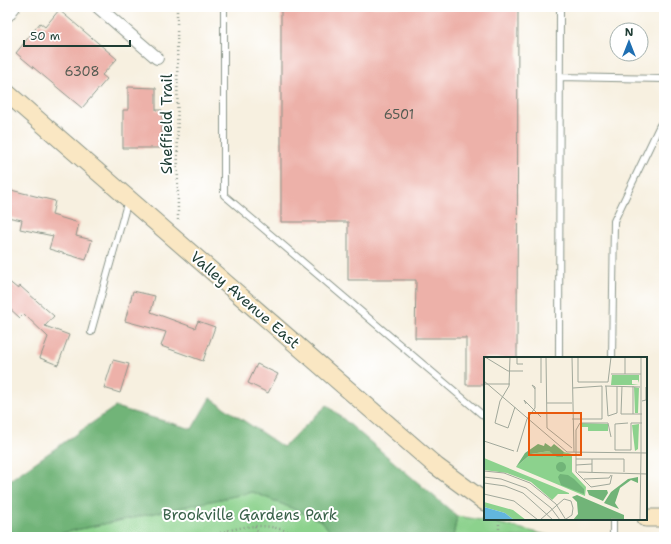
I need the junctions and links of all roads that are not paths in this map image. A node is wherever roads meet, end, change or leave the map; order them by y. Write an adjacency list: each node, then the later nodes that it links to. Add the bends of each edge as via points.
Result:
1 (14, 7): 5 (street)
2 (98, 7): 6 (street)
3 (224, 7): 15 (lane, via 224,195)
4 (560, 7): 7 (lane)
5 (7, 16)
6 (157, 58)
7 (560, 78): 8 (lane); 13 (lane)
8 (664, 79)
9 (7, 93): 11 (main road, Valley Avenue East)
10 (664, 125): 14 (lane, via 660,125 614,221)
11 (129, 199): 12 (lane); 16 (main road, Valley Avenue East, via 436,466)
12 (91, 332)
13 (559, 357)
14 (612, 357)
15 (484, 416)
16 (484, 501)
17 (647, 518): 18 (main road)
18 (664, 518)
19 (613, 520): 20 (lane)
20 (613, 537)

